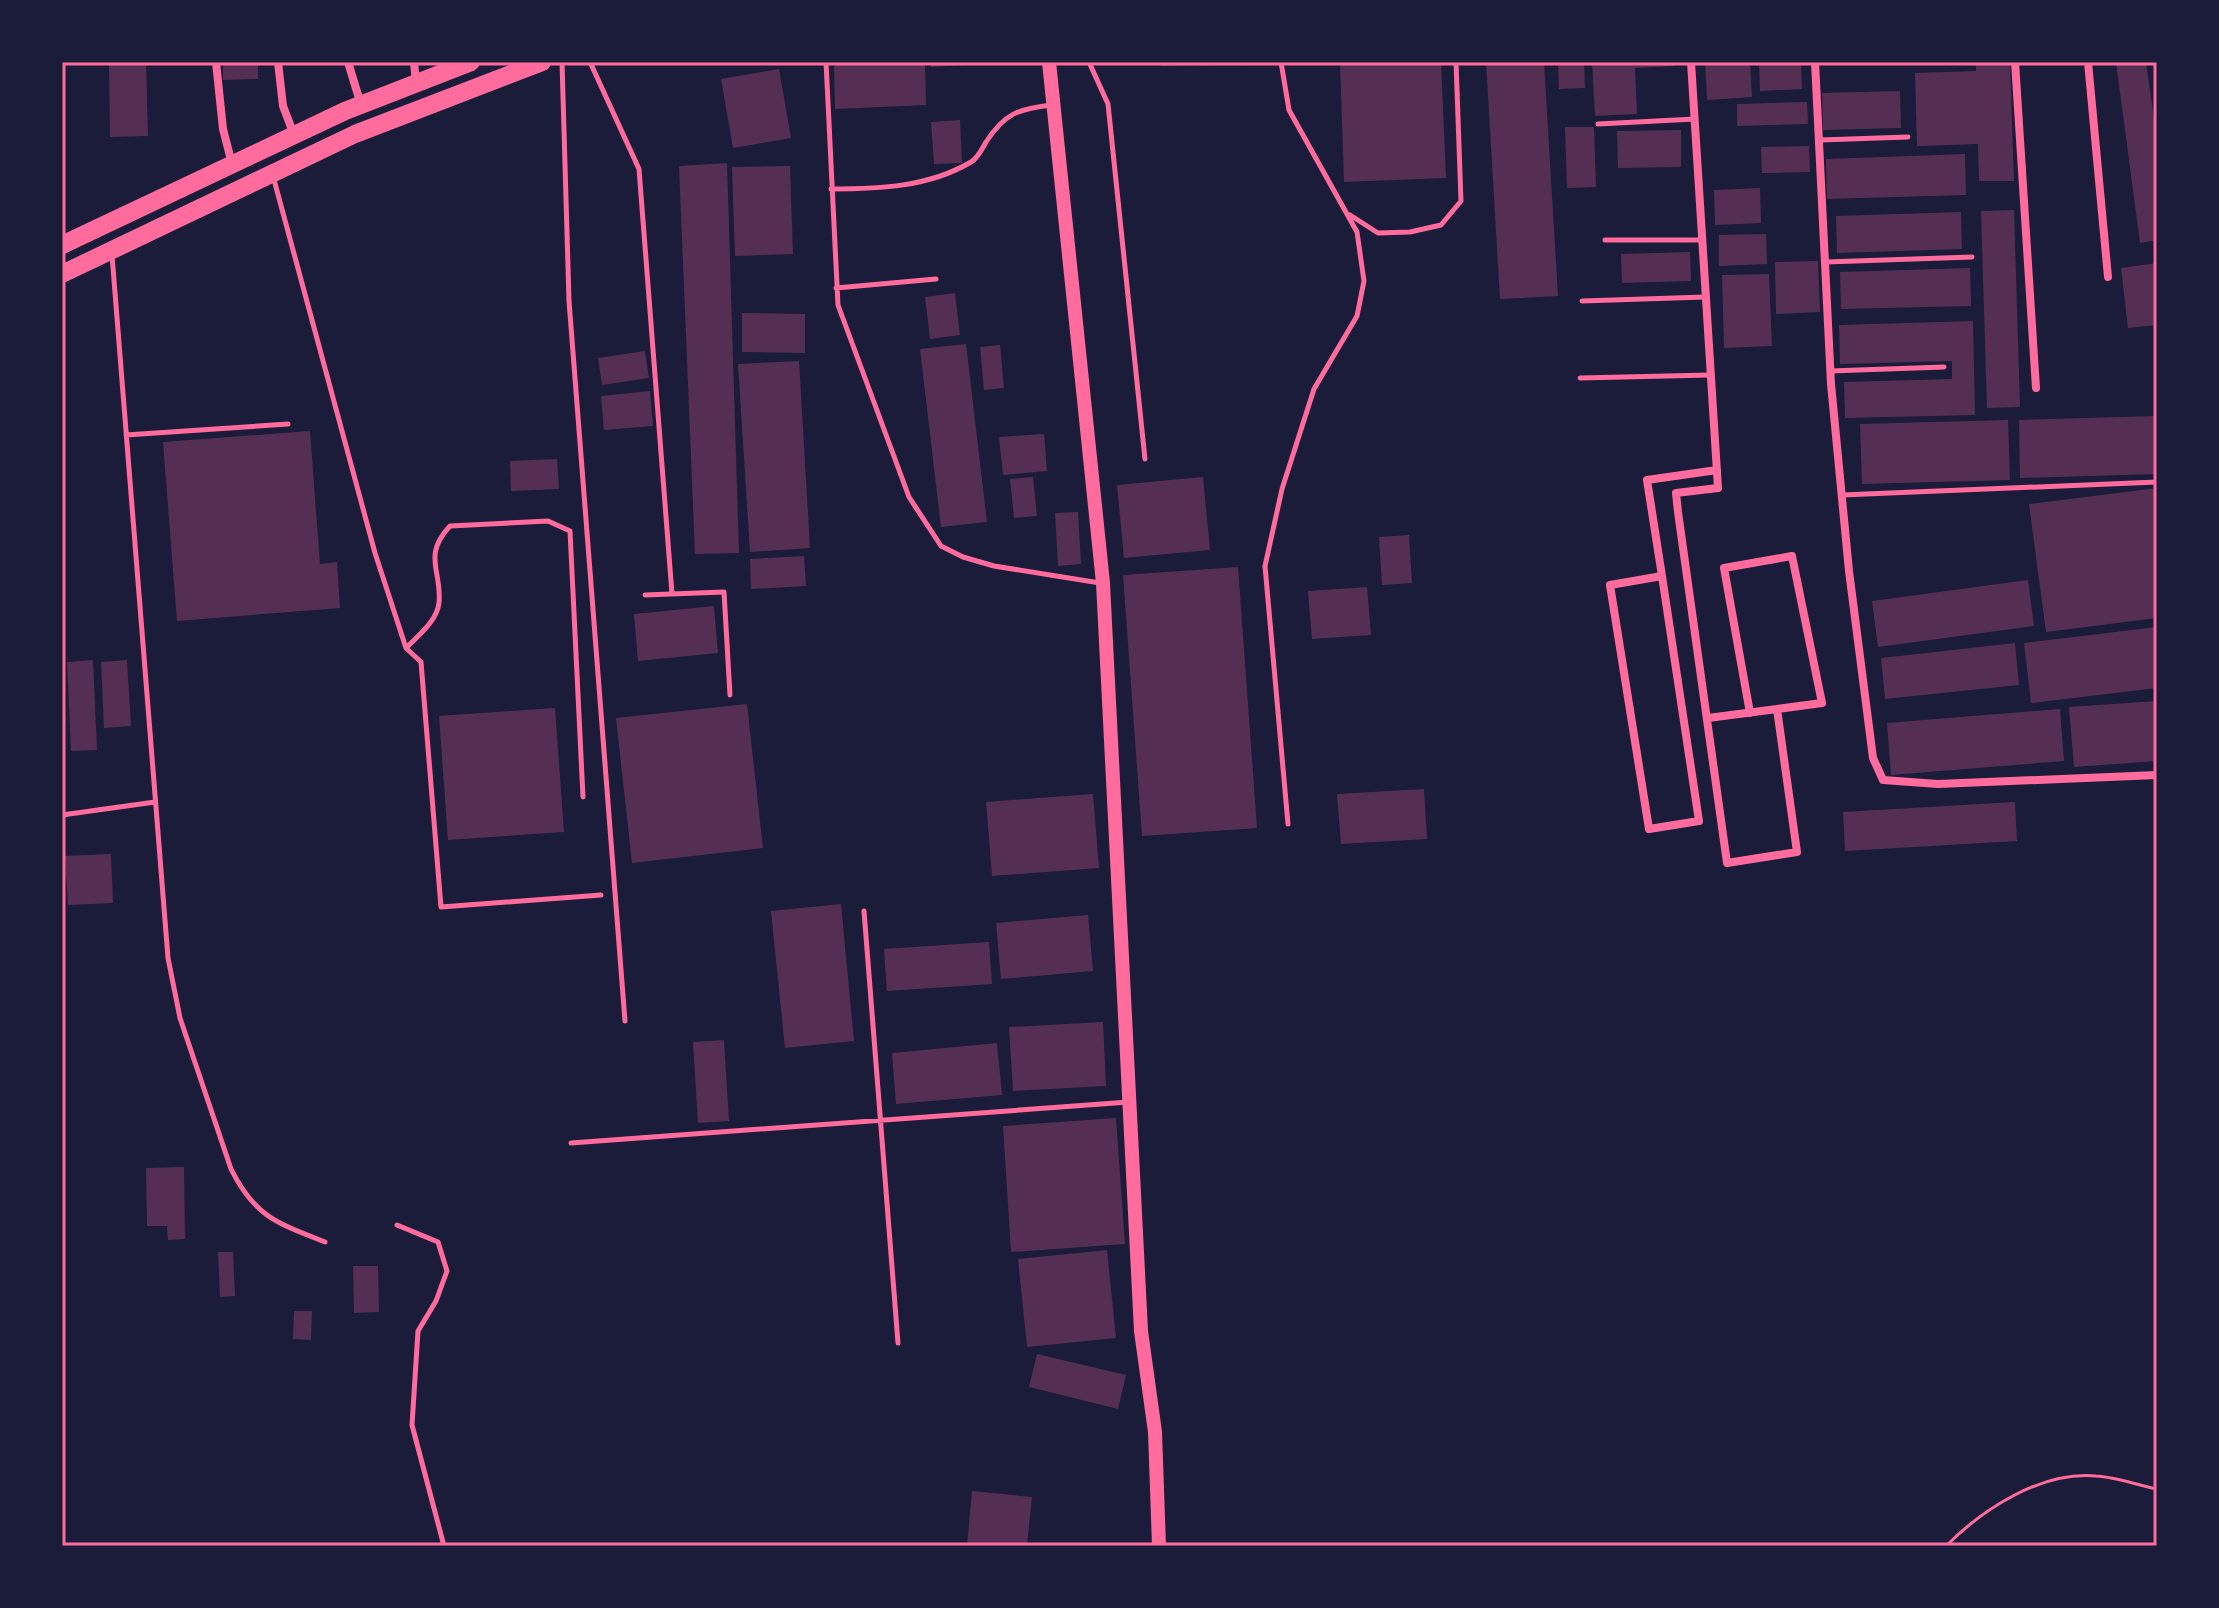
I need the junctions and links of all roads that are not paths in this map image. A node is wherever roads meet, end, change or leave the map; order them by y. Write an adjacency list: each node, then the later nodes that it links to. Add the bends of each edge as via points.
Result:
1 (216, 62): 28 (street)
2 (278, 62): 25 (street, via 283,106)
3 (348, 62): 22 (street)
4 (414, 62): 20 (street)
5 (471, 62): 20 (highway)
6 (542, 62): 29 (highway)
7 (562, 62): 73 (lane, via 569,301)
8 (590, 62): 59 (lane, via 639,169)
9 (826, 62): 31 (lane)
10 (1049, 62): 21 (street)
11 (1089, 62): 53 (lane, via 1108,104)
12 (1281, 62): 33 (lane, via 1289,110)
13 (1456, 62): 33 (lane, via 1461,201 1441,225 1410,232 1378,233)
14 (1691, 62): 23 (street)
15 (1815, 62): 27 (street)
16 (2015, 62): 50 (street)
17 (2088, 62): 41 (street)
18 (2156, 62): 19 (lane)
19 (2157, 75)
20 (416, 83): 22 (highway)
21 (1055, 104): 31 (lane, via 1001,119 974,161 940,174 890,190); 58 (street)
22 (361, 105): 25 (highway)
23 (1695, 119): 24 (lane); 35 (street)
24 (1598, 124)
25 (294, 135): 28 (highway)
26 (1908, 137): 27 (lane)
27 (1819, 140): 39 (street)
28 (232, 164): 30 (highway)
29 (272, 171): 32 (highway); 61 (lane, via 375,553)
30 (192, 183): 32 (highway); 36 (highway)
31 (831, 189): 43 (lane)
32 (203, 207): 37 (highway)
33 (1349, 215): 70 (lane, via 1357,232 1364,281 1357,316 1314,389 1282,489 1265,566)
34 (1605, 240): 35 (lane)
35 (1702, 240): 44 (street)
36 (62, 245)
37 (112, 250): 40 (highway); 52 (lane)
38 (1972, 257): 39 (lane)
39 (1825, 262): 47 (street)
40 (62, 274)
41 (2108, 277)
42 (936, 279): 43 (lane)
43 (836, 288): 58 (lane, via 847,339 909,497 941,546 994,566)
44 (1705, 297): 45 (lane); 48 (street)
45 (1582, 301)
46 (1944, 367): 47 (lane)
47 (1830, 371): 56 (street)
48 (1710, 375): 49 (lane); 54 (street)
49 (1580, 378)
50 (2036, 388)
51 (288, 424): 52 (lane)
52 (126, 435): 68 (lane)
53 (1145, 459)
54 (1717, 470): 57 (street, via 1647,480); 65 (street, via 1718,488 1676,493)
55 (2157, 482): 56 (lane)
56 (1842, 495): 66 (street, via 1873,758 1883,780 1938,784)
57 (1662, 576): 57 (street, via 1610,585 1649,829 1699,821)
58 (1103, 583): 74 (street)
59 (672, 594): 60 (lane); 62 (lane, via 724,592)
60 (645, 595)
61 (406, 648): 67 (lane, via 429,625 439,604 433,563 437,540 450,526 548,521 570,531); 71 (lane, via 421,662 441,907)
62 (730, 695)
63 (1777, 709): 64 (street); 64 (street, via 1822,703 1792,556 1724,568); 65 (street, via 1797,852 1727,863)
64 (1750, 713): 65 (street)
65 (1708, 718)
66 (2157, 775)
67 (583, 797)
68 (155, 802): 69 (lane); 78 (lane, via 173,988 231,1169 257,1210 272,1222)
69 (62, 815)
70 (1288, 824)
71 (601, 895)
72 (864, 911): 75 (lane)
73 (625, 1021)
74 (1129, 1102): 75 (lane); 81 (street)
75 (882, 1120): 76 (lane); 79 (lane)
76 (571, 1143)
77 (397, 1225): 80 (lane, via 438,1242 447,1271 418,1331 412,1425)
78 (325, 1242)
79 (898, 1343)
80 (444, 1546)
81 (1159, 1546)

